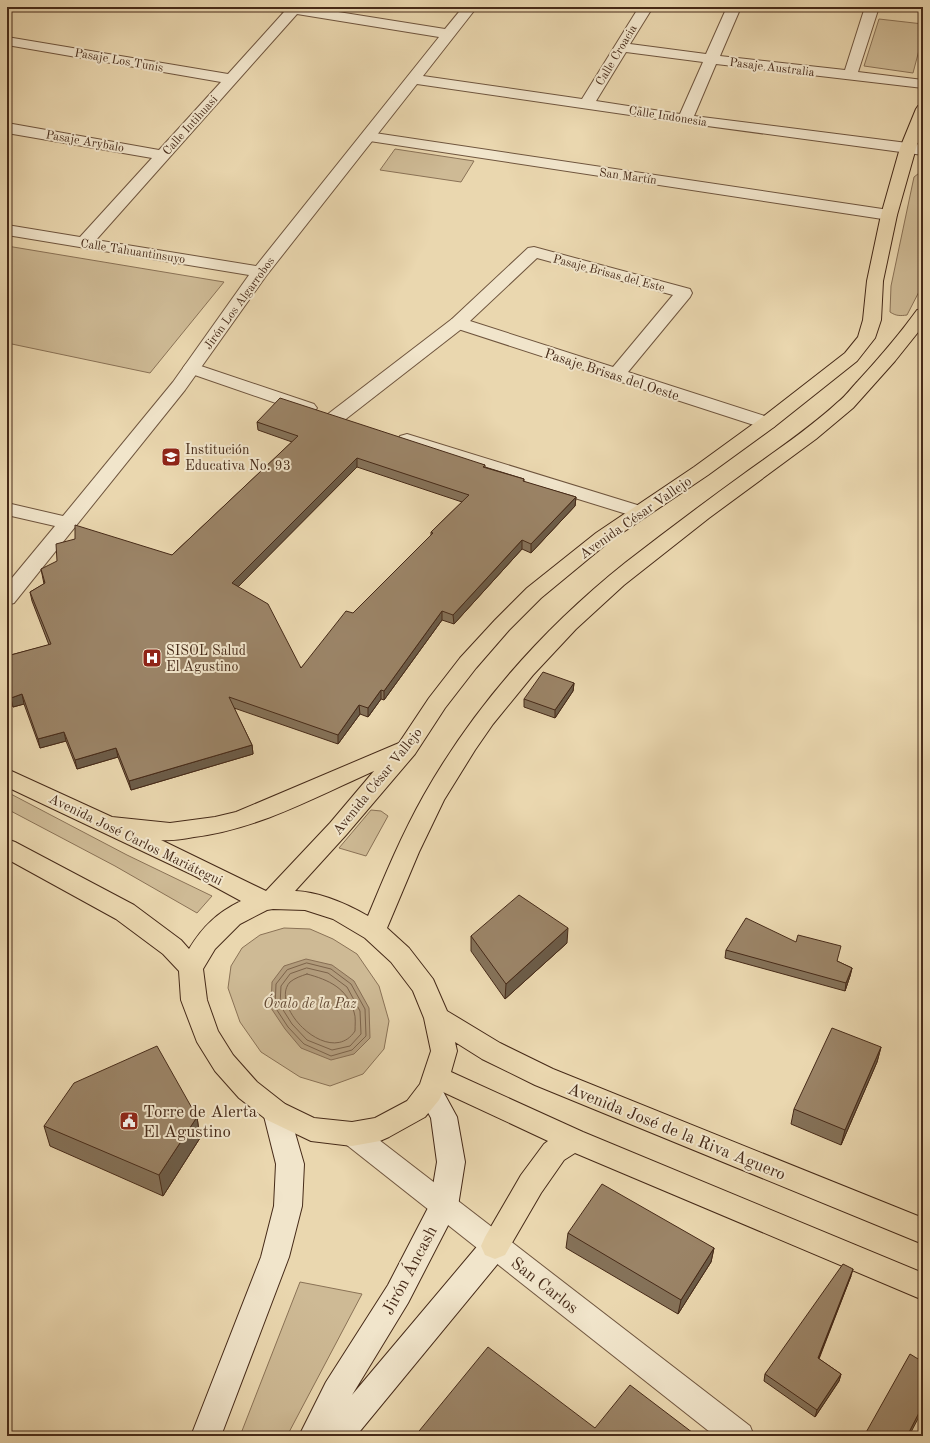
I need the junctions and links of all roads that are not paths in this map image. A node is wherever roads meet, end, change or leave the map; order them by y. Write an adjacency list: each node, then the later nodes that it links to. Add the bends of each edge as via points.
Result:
1 (278, 7): 6 (street)
2 (470, 7): 7 (street, Jirón Los Algarrobos)
3 (646, 7): 9 (street, Calle Croacia)
4 (734, 7): 10 (street)
5 (872, 7): 11 (street)
6 (295, 8): 7 (street); 12 (street, Calle Intihuasi)
7 (449, 34): 13 (street, Jirón Los Algarrobos)
8 (7, 41): 12 (street, Pasaje Los Tunis)
9 (621, 47): 10 (street, Pasaje Australia); 15 (street, Calle Croacia)
10 (711, 59): 11 (street, Pasaje Australia); 17 (street)
11 (850, 76): 14 (street, Pasaje Australia)
12 (231, 79): 21 (street, Calle Intihuasi)
13 (414, 79): 15 (street, Calle Indonesia); 19 (street, Jirón Los Algarrobos)
14 (923, 84)
15 (587, 103): 17 (street, Calle Indonesia)
16 (923, 109): 20 (main road, Avenida César Vallejo)
17 (685, 119): 20 (street, Calle Indonesia)
18 (7, 128): 21 (street, Pasaje Arybalo)
19 (368, 137): 22 (street, San Martín); 25 (street, Jirón Los Algarrobos)
20 (916, 149): 22 (main road, Avenida César Vallejo)
21 (163, 155): 24 (street, Calle Intihuasi)
22 (889, 215): 31 (main road, Avenida César Vallejo, via 875,281 872,320 866,338 851,357)
23 (7, 230): 24 (street, Calle Tahuantinsuyo)
24 (84, 243): 25 (street, Calle Tahuantinsuyo)
25 (260, 272): 28 (street, Jirón Los Algarrobos)
26 (923, 314): 43 (main road, via 883,365 845,406 606,589 535,658 472,737 445,779 397,873)
27 (458, 323): 29 (street, Pasaje Brisas del Oeste); 29 (street, Pasaje Brisas del Este, via 534,252 684,293); 30 (street)
28 (192, 368): 30 (street); 36 (street, Jirón Los Algarrobos)
29 (616, 375): 31 (street, Pasaje Brisas del Oeste)
30 (335, 418): 32 (street)
31 (767, 423): 35 (main road, Avenida César Vallejo)
32 (358, 425)
33 (389, 434): 35 (street)
34 (7, 509): 36 (street)
35 (640, 512): 38 (main road, Avenida César Vallejo, via 568,564 502,625 468,663)
36 (68, 523): 37 (street, Jirón Los Algarrobos)
37 (7, 598)
38 (407, 748): 40 (main road, via 242,820 170,832); 42 (main road, Avenida César Vallejo, via 338,829)
39 (7, 777): 40 (main road, Avenida José Carlos Mariátegui)
40 (107, 825): 42 (main road, Avenida José Carlos Mariátegui)
41 (7, 848): 44 (main road, via 125,912 172,947)
42 (268, 901): 43 (main road, via 305,901 341,912); 44 (main road, via 231,917 206,942)
43 (374, 931): 45 (main road, via 400,955 424,986)
44 (192, 968): 47 (main road, via 194,1000 206,1035 224,1063 248,1090)
45 (437, 1018): 46 (main road, via 444,1050); 51 (main road, Avenida José de la Riva Aguero, via 491,1051 544,1077)
46 (433, 1085): 48 (main road, via 416,1109 380,1129); 49 (main road); 50 (street, Jirón Áncash, via 444,1117 450,1162)
47 (276, 1112): 48 (main road, via 311,1129); 54 (street, via 290,1164 288,1206 275,1257)
48 (352, 1134): 50 (street, San Carlos)
49 (573, 1140): 52 (main road, via 554,1152 531,1184); 53 (main road)
50 (444, 1206): 52 (street, San Carlos); 55 (street, Jirón Áncash, via 398,1294 337,1392)
51 (923, 1231)
52 (495, 1246): 56 (street); 57 (street, San Carlos)
53 (923, 1287)
54 (206, 1436)
55 (314, 1436)
56 (337, 1436)
57 (739, 1436)

